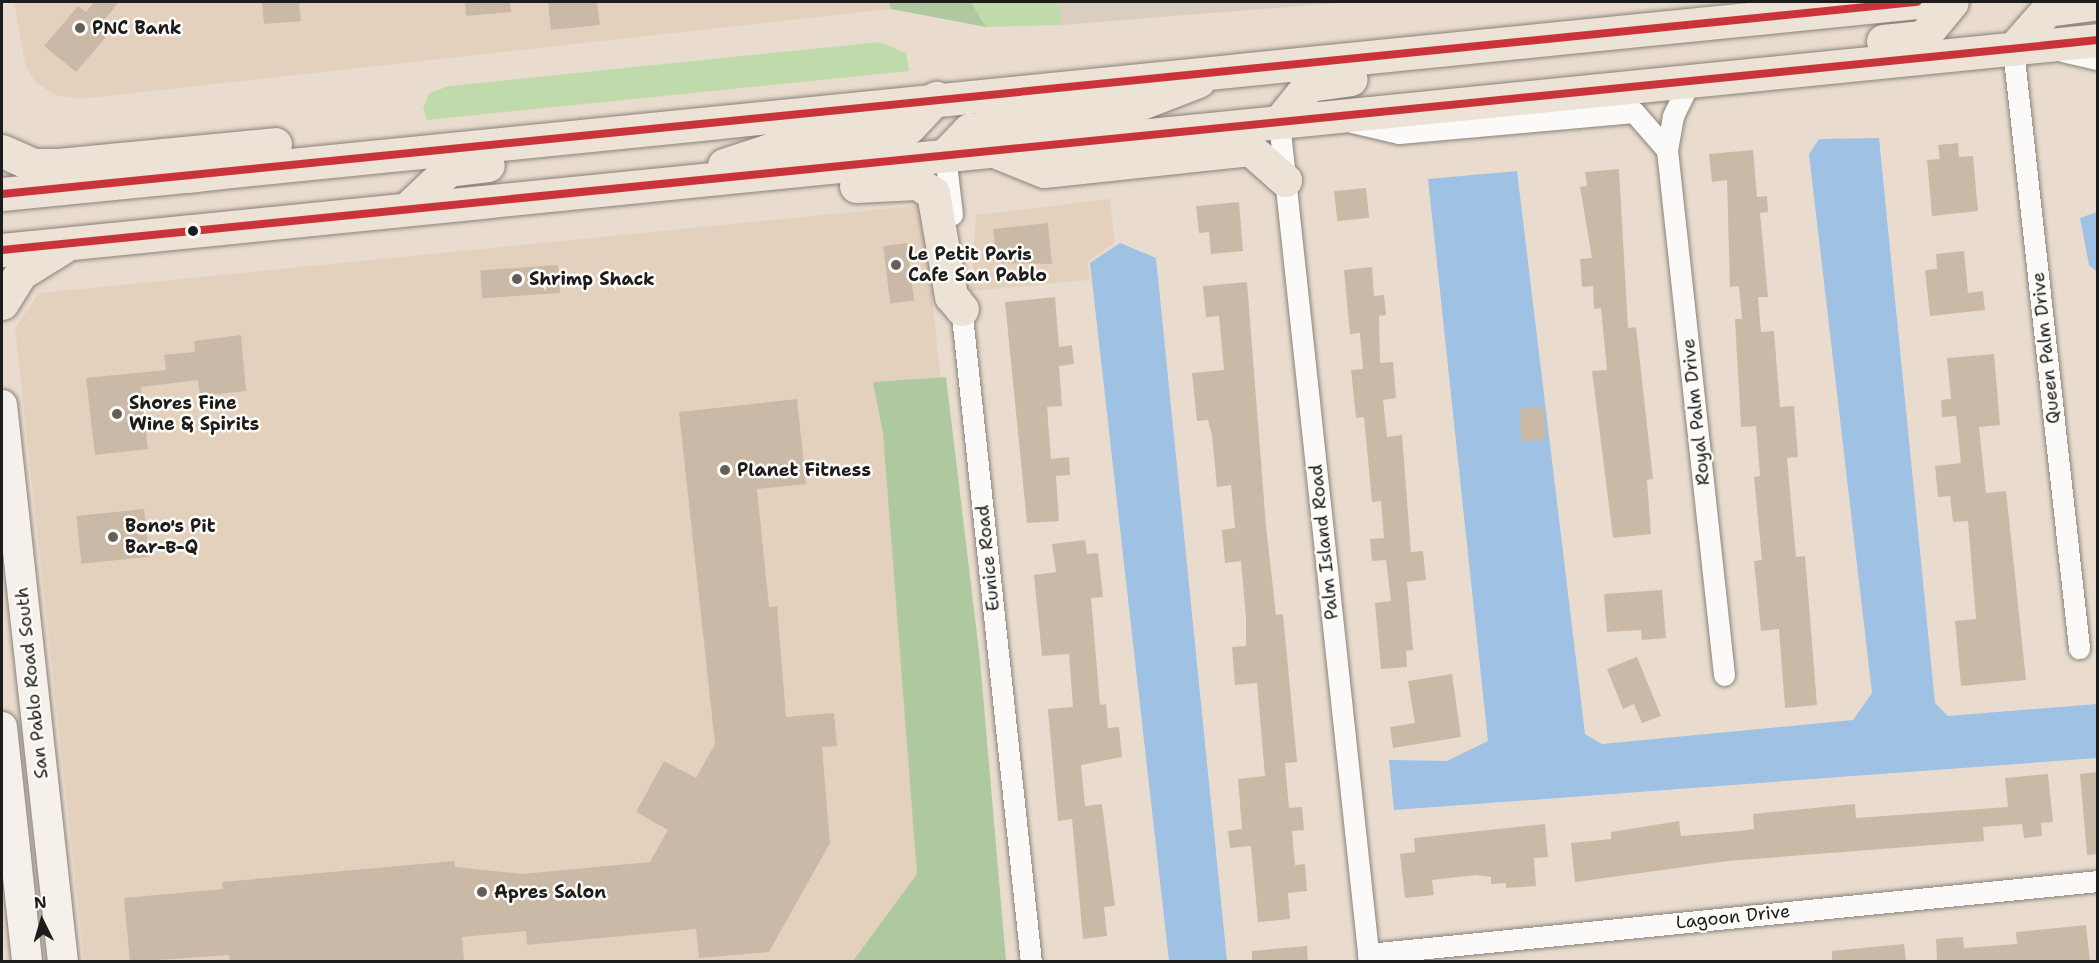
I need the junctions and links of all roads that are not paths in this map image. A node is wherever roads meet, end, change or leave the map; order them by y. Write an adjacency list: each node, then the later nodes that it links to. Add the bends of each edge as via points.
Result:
1 (1917, 2): 4 (main road)
2 (1952, 2): 9 (main road, via 1923,37 1772,52)
3 (2097, 3): 6 (main road, via 2047,10)
4 (1575, 36): 8 (main road); 12 (main road, via 1533,62 1309,85)
5 (2097, 40): 6 (main road)
6 (2027, 47): 7 (street); 9 (main road); 29 (street, Queen Palm Drive)
7 (2097, 59)
8 (1209, 72): 10 (main road); 17 (main road, via 1186,90 1121,111 969,130)
9 (1705, 79): 11 (main road); 15 (street, Royal Palm Drive, via 1673,116)
10 (936, 98): 13 (main road); 20 (main road, via 909,127 809,137 730,160)
11 (1328, 117): 12 (main road); 15 (street, via 1399,133 1634,112)
12 (1279, 122): 14 (main road); 21 (street, Palm Island Road)
13 (708, 123): 18 (main road); 23 (main road, via 644,151 448,170)
14 (991, 150): 17 (main road); 21 (main road, via 1044,171 1250,150)
15 (1667, 150): 30 (street, Royal Palm Drive)
16 (2, 151): 18 (main road, via 33,165 58,165 321,139)
17 (945, 155): 19 (main road); 27 (street, Eunice Road)
18 (369, 158): 22 (main road)
19 (773, 172): 20 (main road); 27 (main road, via 803,190 899,183 927,187 938,204 951,296)
20 (714, 178): 23 (main road)
21 (1285, 180): 33 (street, Palm Island Road)
22 (2, 194)
23 (406, 209): 24 (main road)
24 (73, 243): 25 (main road); 26 (main road, via 21,273)
25 (2, 250)
26 (2, 303)
27 (962, 309): 36 (street, Eunice Road)
28 (2, 405): 35 (main road, San Pablo Road South)
29 (2079, 648)
30 (1724, 675)
31 (2, 727): 34 (main road)
32 (2097, 881): 33 (street, Lagoon Drive)
33 (1369, 958)
34 (27, 962)
35 (63, 962)
36 (1031, 962)

